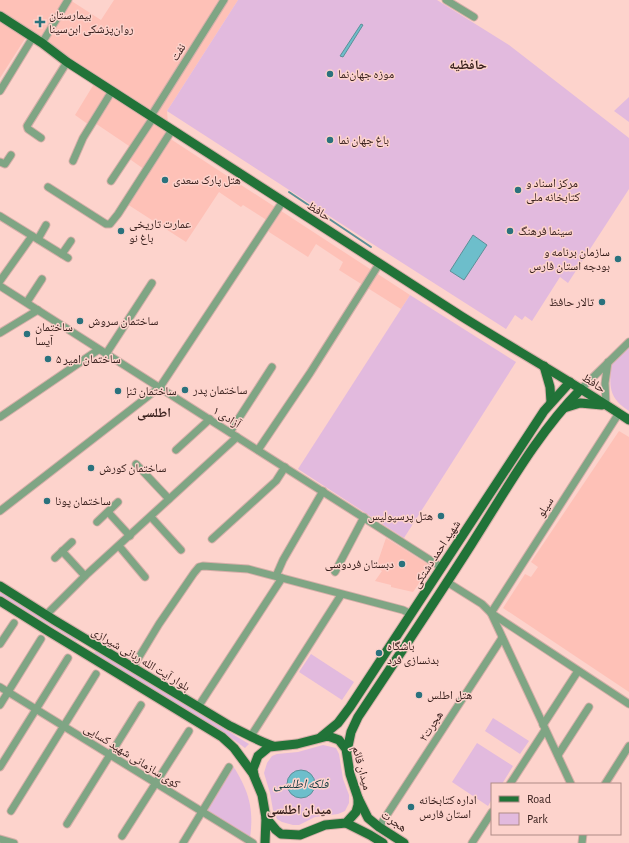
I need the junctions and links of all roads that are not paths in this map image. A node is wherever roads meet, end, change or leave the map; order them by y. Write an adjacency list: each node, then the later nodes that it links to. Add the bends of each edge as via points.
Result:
1 (68, 0): 7 (street)
2 (224, 0): 11 (street, نفت)
3 (446, 0): 5 (street)
4 (0, 16): 6 (main road, حافظ)
5 (474, 17)
6 (33, 38): 7 (main road, حافظ); 9 (street)
7 (42, 43): 8 (main road, حافظ)
8 (67, 62): 10 (main road, حافظ); 13 (street, via 27,126)
9 (0, 91)
10 (112, 91): 11 (main road, حافظ); 15 (street, via 83,138)
11 (152, 117): 12 (main road, حافظ); 17 (street, نفت)
12 (172, 130): 18 (street, via 110,224 106,224); 19 (main road, حافظ)
13 (41, 138)
14 (11, 155): 16 (street, via 5,164)
15 (73, 161)
16 (0, 162)
17 (111, 181)
18 (48, 187)
19 (283, 201): 24 (main road, حافظ); 39 (street)
20 (0, 216): 22 (street)
21 (46, 225): 22 (street)
22 (35, 237): 23 (street, via 65,256); 26 (street)
23 (71, 241)
24 (380, 264): 37 (main road, حافظ); 51 (street)
25 (42, 279): 29 (street)
26 (0, 282)
27 (152, 283): 34 (street)
28 (0, 286): 29 (street, آزادی ۱)
29 (27, 302): 30 (street, آزادی ۱)
30 (38, 310): 31 (street); 33 (street, آزادی ۱)
31 (0, 333)
32 (629, 342): 35 (street)
33 (98, 350): 34 (street, آزادی ۱); 45 (street)
34 (106, 354): 39 (street, آزادی ۱)
35 (608, 362): 40 (street); 42 (street, via 605,383)
36 (272, 366): 48 (street)
37 (544, 366): 38 (main road, حافظ); 41 (main road)
38 (570, 382): 40 (main road, حافظ); 41 (main road, شهید احمد دشتکی)
39 (160, 387): 46 (street, آزادی ۱); 57 (street)
40 (580, 389): 42 (main road, حافظ); 43 (main road, شهید احمد دشتکی)
41 (551, 402): 69 (main road, شهید احمد دشتکی)
42 (606, 405): 43 (main road, via 580,403); 44 (main road, حافظ)
43 (562, 408): 74 (main road, شهید احمد دشتکی)
44 (619, 413): 47 (main road, حافظ); 78 (street, سیلو)
45 (0, 417)
46 (210, 419): 48 (street, آزادی ۱); 50 (street)
47 (629, 420)
48 (230, 432): 49 (street, آزادی ۱)
49 (237, 437): 51 (street, آزادی ۱); 55 (street)
50 (176, 450)
51 (258, 450): 53 (street, آزادی ۱)
52 (136, 464): 55 (street)
53 (285, 467): 54 (street, آزادی ۱); 63 (street, via 276,481)
54 (323, 491): 60 (street, آزادی ۱); 73 (street, via 282,560)
55 (170, 499): 59 (street)
56 (118, 502): 58 (street)
57 (0, 511)
58 (108, 512): 61 (street); 62 (street)
59 (151, 516): 62 (street); 66 (street)
60 (364, 517): 69 (street, آزادی ۱); 70 (street)
61 (97, 522)
62 (130, 536): 65 (street)
63 (212, 539)
64 (72, 542): 67 (street)
65 (119, 546): 71 (street); 72 (street)
66 (181, 550)
67 (62, 551): 68 (street); 71 (street)
68 (55, 558)
69 (441, 567): 80 (main road, شهید احمد دشتکی)
70 (335, 572)
71 (85, 576): 79 (street)
72 (145, 577)
73 (279, 577): 76 (street); 88 (street, via 248,569 199,567); 96 (street)
74 (447, 582): 78 (street, via 482,604); 106 (main road, شهید احمد دشتکی, via 358,718 351,732)
75 (0, 586): 79 (main road, بلوار آیت الله ربانی شیرازی)
76 (342, 595): 80 (street); 102 (street)
77 (0, 600): 86 (main road, بلوار آیت الله ربانی شیرازی)
78 (490, 613): 82 (street); 89 (street)
79 (46, 614): 84 (main road, بلوار آیت الله ربانی شیرازی)
80 (411, 614): 103 (main road, شهید احمد دشتکی, via 350,707 338,723)
81 (14, 623): 85 (street)
82 (502, 638): 100 (street); 123 (street, هجرت۲)
83 (41, 639): 92 (street)
84 (91, 642): 86 (main road); 88 (main road, بلوار آیت الله ربانی شیرازی)
85 (0, 644)
86 (83, 653): 111 (main road, بلوار آیت الله ربانی شیرازی, via 222,737 234,748)
87 (68, 658): 98 (street)
88 (133, 667): 96 (main road, بلوار آیت الله ربانی شیرازی)
89 (578, 671): 93 (street); 100 (street)
90 (96, 674): 99 (street)
91 (0, 687): 92 (street, کوی سازمانی شهید کسایی)
92 (8, 692): 94 (street); 98 (street, کوی سازمانی شهید کسایی)
93 (629, 704)
94 (0, 705)
95 (141, 705): 107 (street)
96 (198, 707): 102 (main road, بلوار آیت الله ربانی شیرازی)
97 (589, 707): 108 (street)
98 (35, 709): 99 (street, کوی سازمانی شهید کسایی); 109 (street)
99 (63, 726): 107 (street, کوی سازمانی شهید کسایی); 117 (street)
100 (544, 728): 108 (street); 113 (street)
101 (188, 731): 112 (street)
102 (251, 736): 104 (main road, بلوار آیت الله ربانی شیرازی)
103 (321, 737): 104 (main road, میدان قائم, via 297,744); 106 (main road, میدان قائم, via 328,736 339,740)
104 (273, 746): 111 (main road, via 258,756 253,769)
105 (629, 746): 115 (street)
106 (347, 751): 116 (main road, میدان قائم, via 350,774)
107 (110, 755): 112 (street, کوی سازمانی شهید کسایی); 122 (street)
108 (558, 755): 114 (street)
109 (0, 767)
110 (229, 767): 118 (street)
111 (254, 776): 120 (main road, via 262,795)
112 (156, 783): 118 (street, کوی سازمانی شهید کسایی); 125 (street)
113 (511, 783)
114 (571, 783)
115 (606, 783)
116 (358, 798): 121 (main road, میدان قائم, via 356,812); 123 (main road, هجرت, via 368,818)
117 (11, 811)
118 (202, 812): 128 (street); 129 (street, کوی سازمانی شهید کسایی)
119 (491, 814): 134 (street)
120 (266, 818): 124 (main road, via 281,834); 130 (main road)
121 (346, 823): 124 (main road, via 325,825); 132 (main road, هجرت)
122 (66, 824)
123 (378, 827): 133 (main road, هجرت)
124 (300, 835): 131 (main road)
125 (122, 836)
126 (0, 839): 127 (street)
127 (14, 843)
128 (182, 843)
129 (253, 843)
130 (265, 843)
131 (287, 843)
132 (383, 843)
133 (404, 843)
134 (472, 843)

